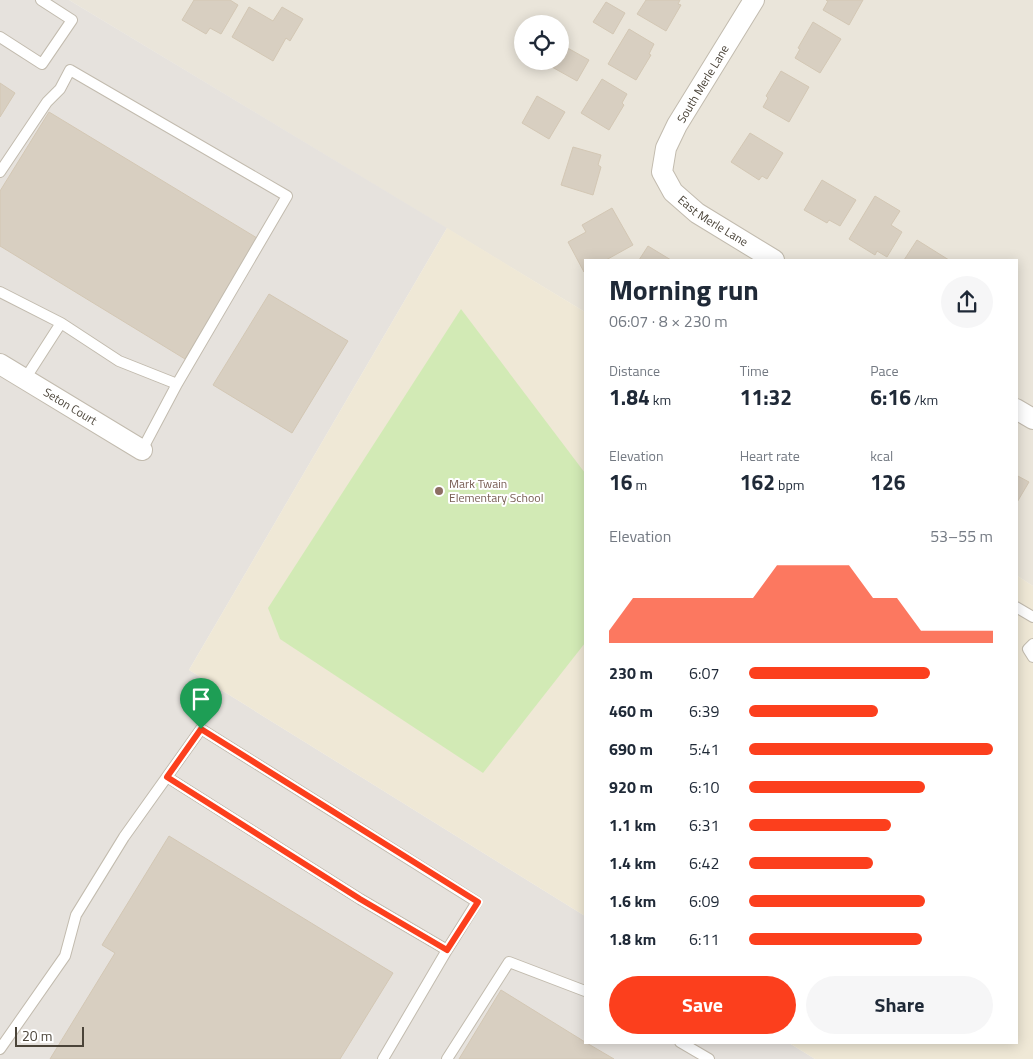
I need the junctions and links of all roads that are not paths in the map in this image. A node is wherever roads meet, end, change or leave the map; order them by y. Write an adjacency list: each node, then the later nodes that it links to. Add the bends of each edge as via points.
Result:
1 (41, 0): 3 (lane, via 72,20 42,64)
2 (754, 0): 5 (street, South Merle Lane, via 677,125 666,148)
3 (0, 37)
4 (0, 172): 11 (lane, via 47,102 60,89 70,70 287,196)
5 (662, 172): 6 (street, East Merle Lane, via 673,192 697,213)
6 (772, 259)
7 (0, 292): 8 (lane)
8 (61, 323): 10 (lane); 11 (lane, via 119,361)
9 (0, 364): 10 (street, Seton Court)
10 (25, 379): 14 (street, Seton Court)
11 (178, 384): 14 (lane)
12 (1018, 410): 13 (street)
13 (1033, 419)
14 (142, 450)
15 (1018, 608): 16 (lane)
16 (1033, 617)
17 (1033, 644): 18 (lane, via 1028,649)
18 (1033, 657)
19 (167, 777): 20 (lane); 20 (lane, via 201,729 478,902); 23 (lane, via 124,837 76,915 65,956)
20 (447, 950): 24 (lane)
21 (584, 991): 25 (lane, via 509,962)
22 (683, 1044): 26 (lane)
23 (0, 1049)
24 (383, 1059)
25 (447, 1059)
26 (708, 1059)

